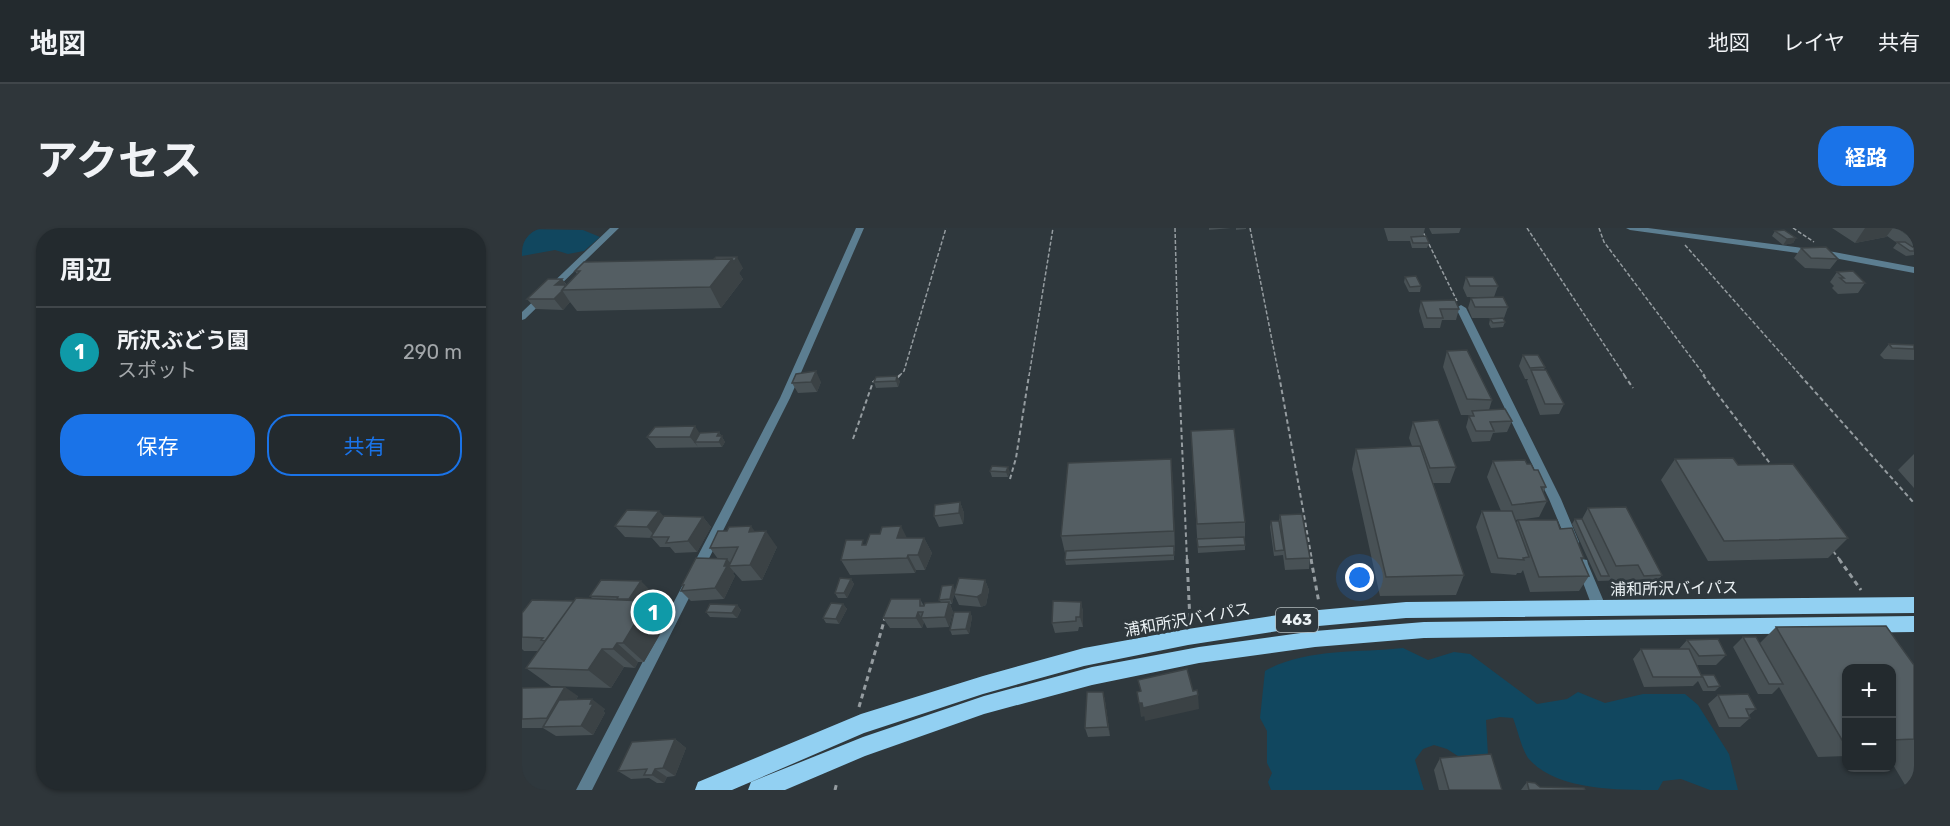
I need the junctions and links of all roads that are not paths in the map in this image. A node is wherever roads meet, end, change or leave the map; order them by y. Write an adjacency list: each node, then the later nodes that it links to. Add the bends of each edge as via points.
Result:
1 (615, 228): 6 (street)
2 (860, 228): 10 (street, via 785,398)
3 (1630, 228): 4 (street, via 1822,253)
4 (1914, 270)
5 (1461, 308): 8 (street, via 1555,499)
6 (522, 317)
7 (1914, 605): 8 (highway, 浦和所沢バイパス / 463)
8 (1600, 609): 11 (highway, 浦和所沢バイパス / 463, via 1406,610 1324,617 1084,657 861,724)
9 (1914, 624): 12 (highway, 463, via 1424,630 1303,640 1092,676 984,705 863,747)
10 (584, 790)
11 (706, 790)
12 (759, 790)

